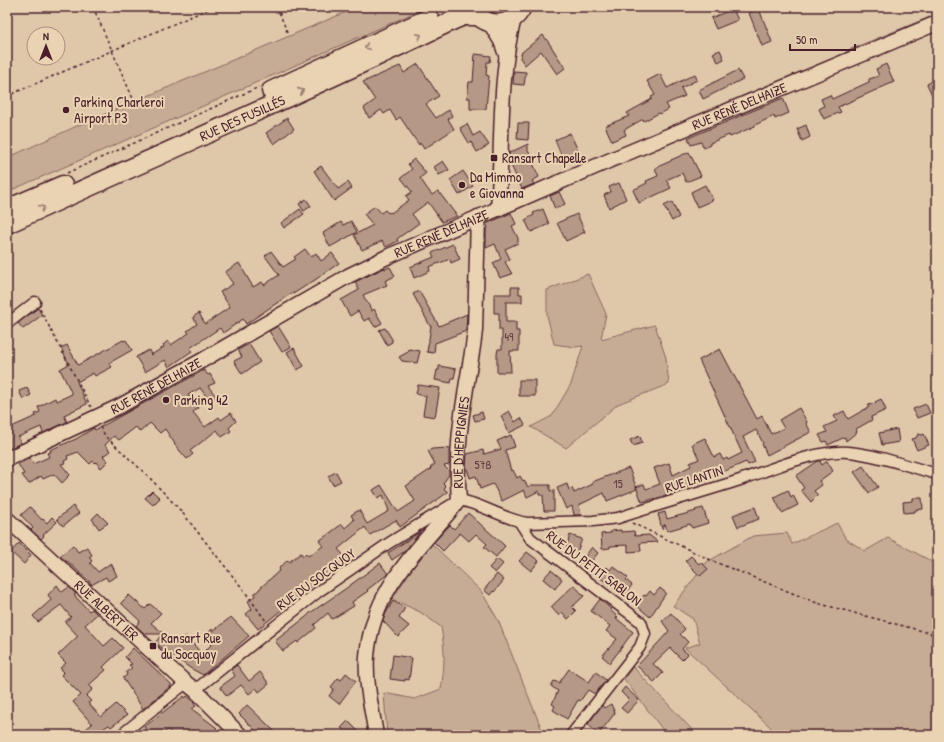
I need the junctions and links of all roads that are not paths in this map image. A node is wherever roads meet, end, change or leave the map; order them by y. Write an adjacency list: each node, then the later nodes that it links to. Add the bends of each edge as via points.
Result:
1 (453, 7): 6 (highway, RUE DES FUSILLÉS, one-way to 6)
2 (518, 12): 3 (highway, RUE DES FUSILLÉS, via 505,22); 5 (street, via 508,44)
3 (479, 15): 5 (street, via 501,41); 9 (highway, RUE DES FUSILLÉS, one-way to 3, via 454,20)
4 (937, 23): 7 (street, RUE RENÉ DELHAIZE)
5 (507, 57): 7 (street, via 503,88)
6 (7, 209)
7 (498, 209): 8 (street, RUE RENÉ DELHAIZE)
8 (478, 217): 12 (street, RUE RENÉ DELHAIZE, via 364,267 172,378 96,419); 14 (street, RUE D'HEPPIGNIES, via 474,345 459,440)
9 (7, 224)
10 (35, 302): 11 (street)
11 (7, 324)
12 (7, 460)
13 (937, 474): 16 (street, RUE LANTIN, via 860,453 838,452 791,463 618,518 568,523)
14 (459, 500): 16 (street, RUE LANTIN, via 484,506); 17 (street, RUE DU SOCQUOY, via 389,543 318,592); 20 (street, RUE D'HEPPIGNIES, via 393,579 378,611 370,634 367,658)
15 (7, 519): 17 (street, RUE ALBERT IER)
16 (519, 521): 21 (street, RUE DU PETIT SABLON, via 530,538 641,622 645,634 640,647)
17 (190, 687): 18 (street, RUE DU SOCQUOY); 19 (street, RUE ALBERT IER)
18 (121, 735)
19 (240, 735)
20 (376, 735)
21 (571, 735)

